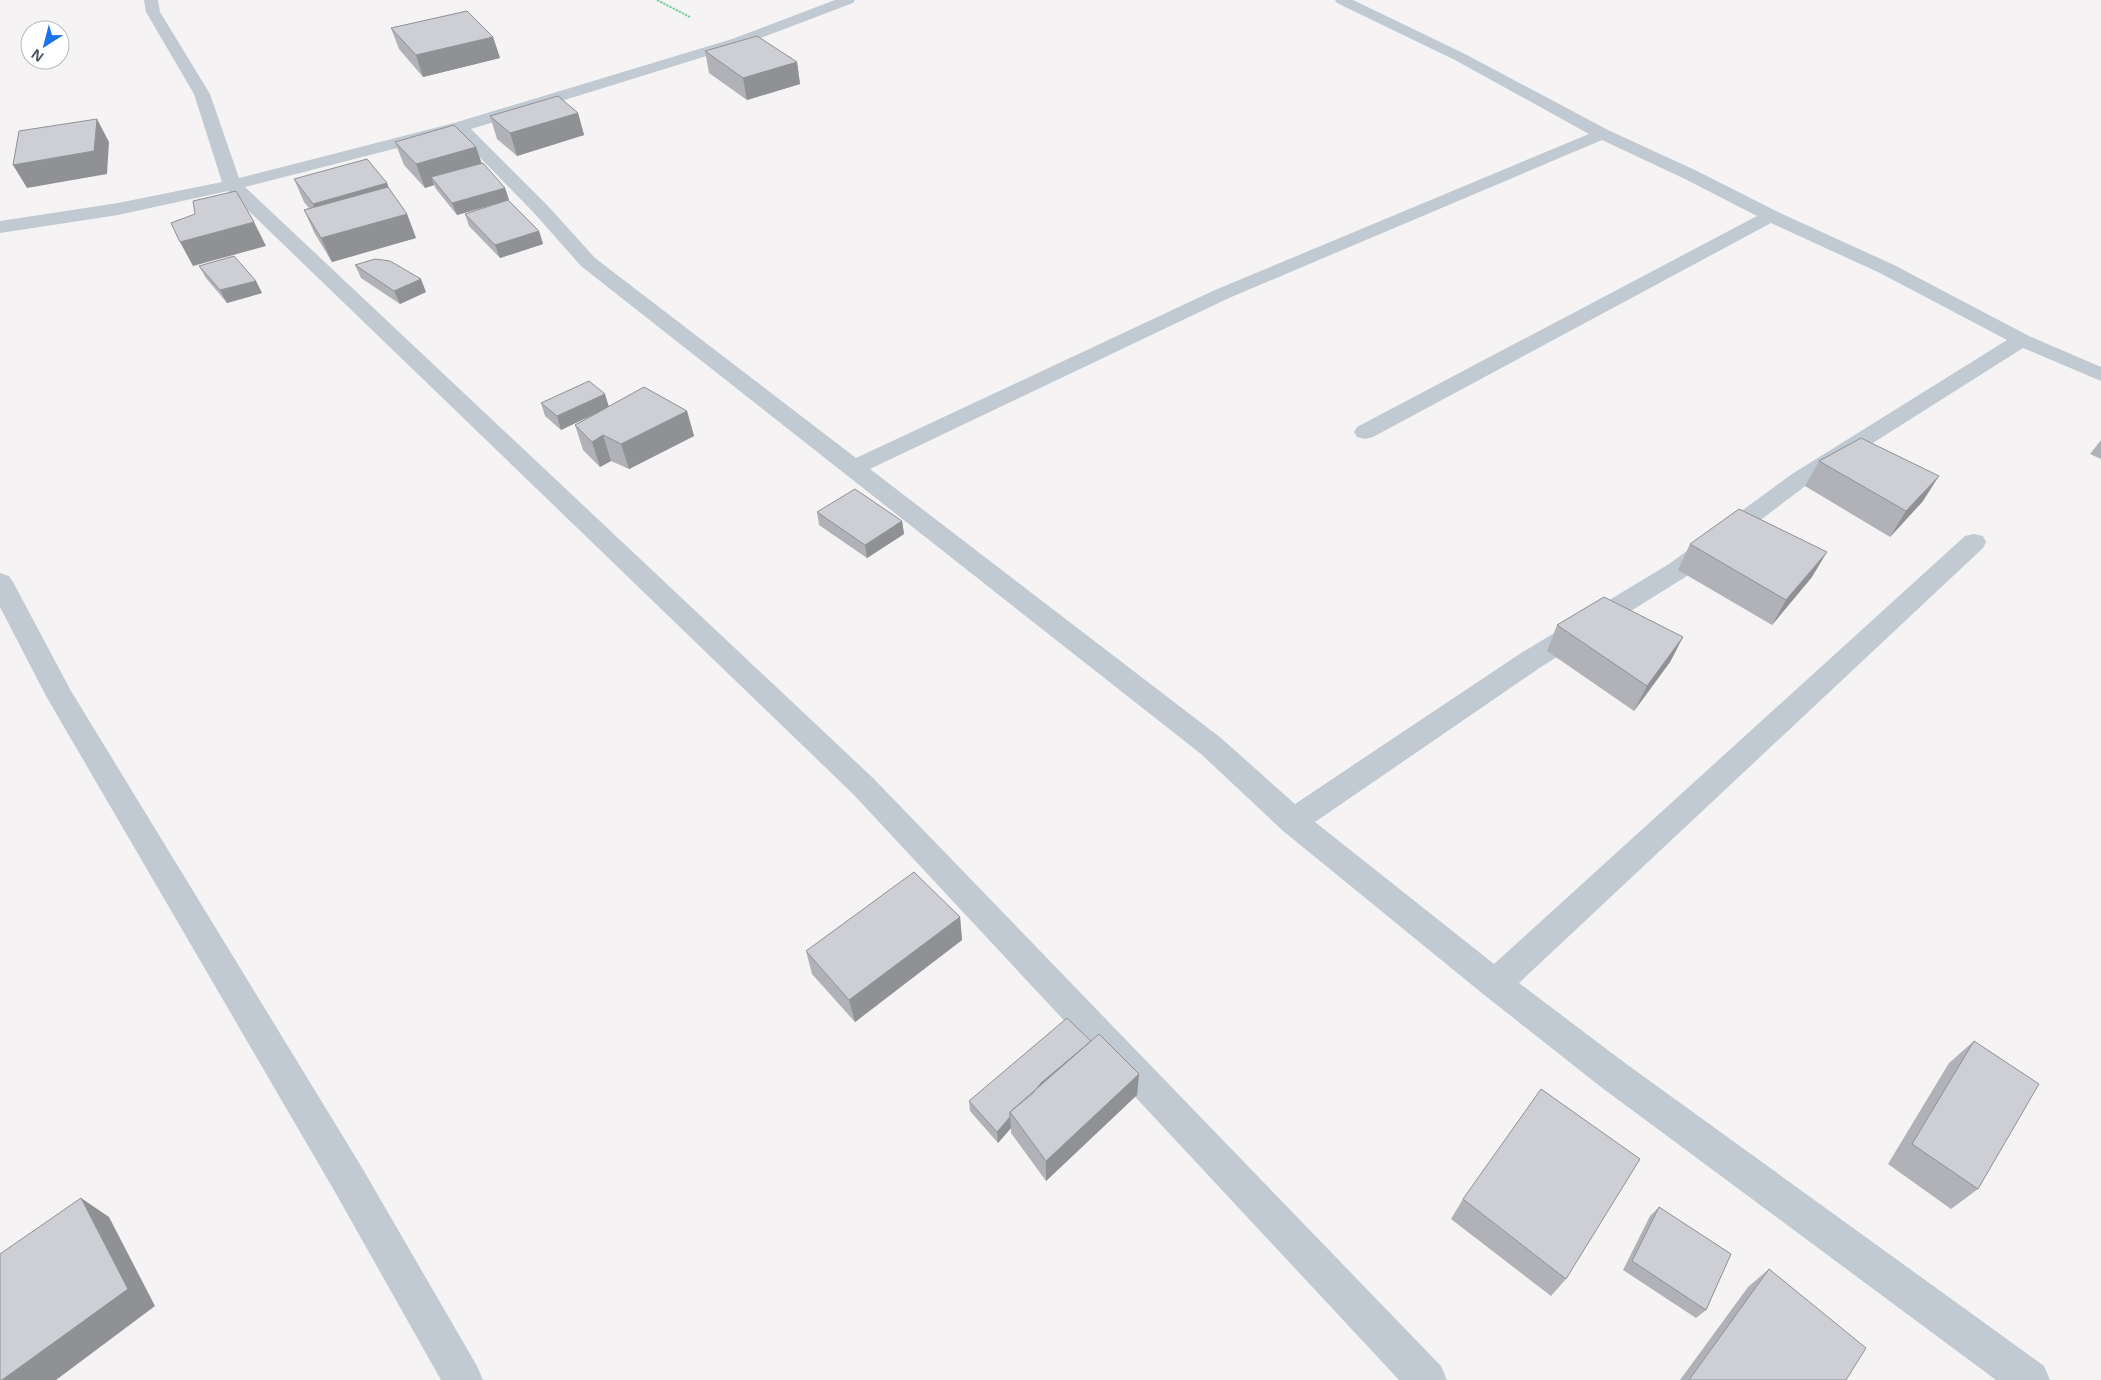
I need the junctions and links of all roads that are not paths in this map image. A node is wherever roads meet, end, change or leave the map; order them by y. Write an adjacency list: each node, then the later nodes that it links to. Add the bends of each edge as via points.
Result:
1 (151, 0): 6 (street, via 153,12 202,94)
2 (848, 0): 4 (street, via 737,42)
3 (1342, 0): 5 (street, via 1460,57)
4 (460, 126): 6 (street); 12 (street, via 568,236 588,262)
5 (1602, 134): 7 (street); 12 (street, via 1222,294)
6 (232, 185): 8 (street, via 118,209); 18 (street, via 863,786)
7 (1771, 216): 9 (street, via 1886,269); 11 (street)
8 (0, 227)
9 (2022, 340): 10 (street); 15 (street, via 1800,479 1678,570 1531,660)
10 (2101, 374)
11 (1365, 432)
12 (853, 468): 15 (street, via 1212,746)
13 (1974, 542): 16 (street)
14 (0, 582): 17 (street, via 60,696 348,1179)
15 (1293, 821): 16 (street)
16 (1495, 984): 19 (street, via 1613,1075)
17 (463, 1380)
18 (1426, 1380)
19 (2030, 1380)

